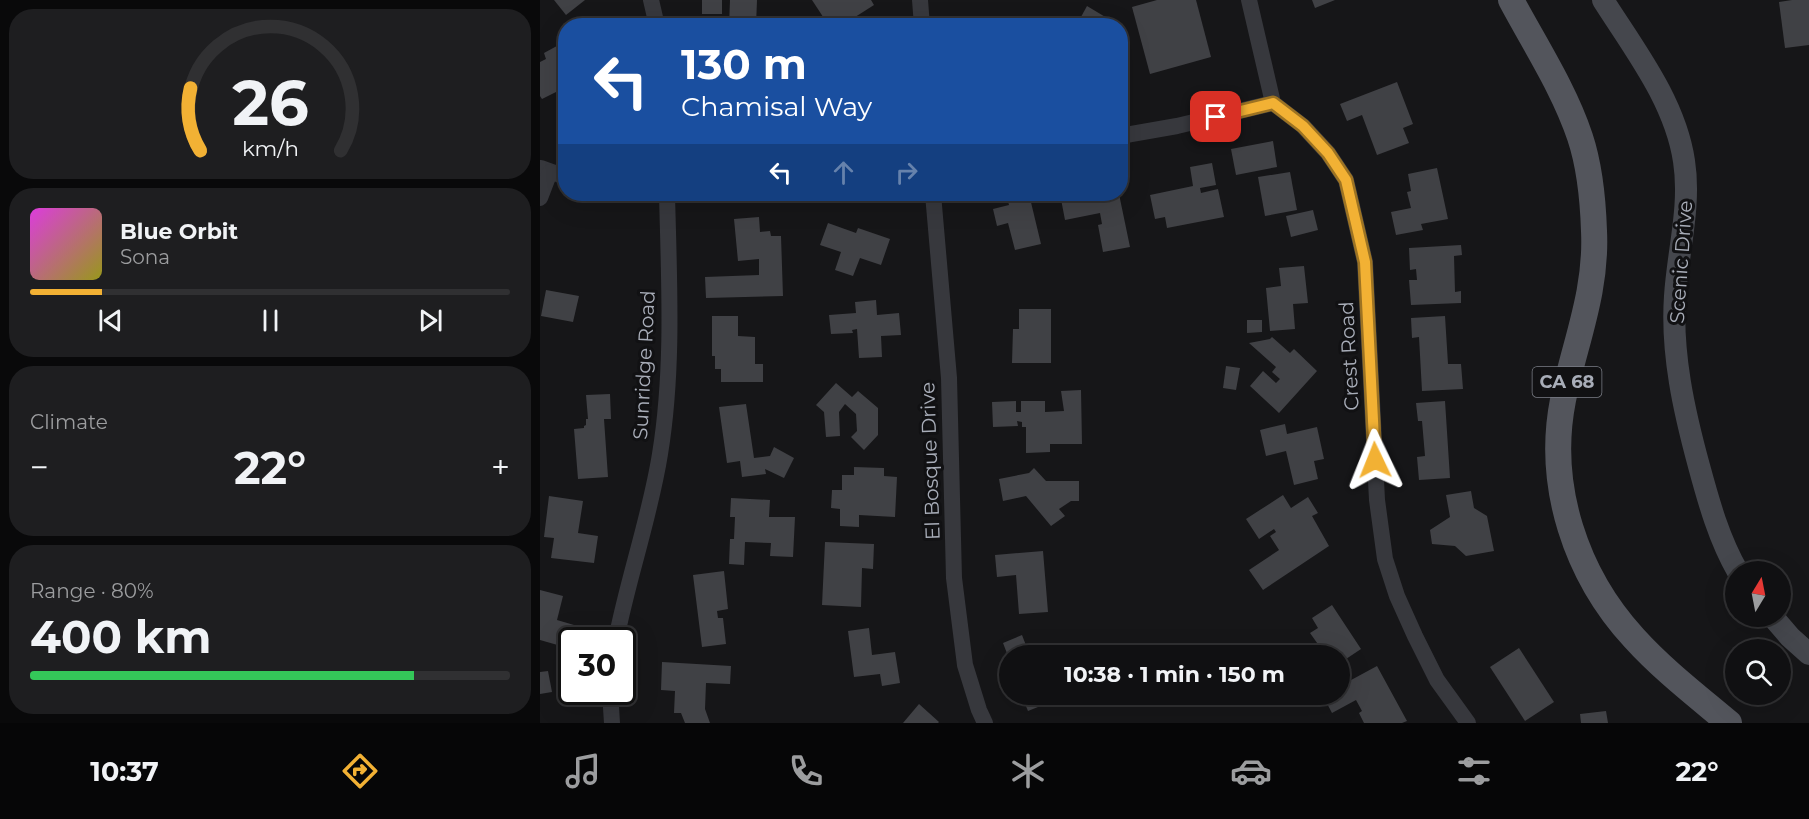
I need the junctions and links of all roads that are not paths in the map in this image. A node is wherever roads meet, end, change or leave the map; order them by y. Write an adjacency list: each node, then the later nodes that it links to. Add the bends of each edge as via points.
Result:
1 (651, 0): 6 (street)
2 (920, 0): 7 (street)
3 (1250, 0): 8 (street)
4 (1511, 0): 22 (main road, CA 68, via 1581,138 1593,208 1595,253 1590,297 1560,423 1559,466 1570,529 1596,587 1621,622 1650,654)
5 (1603, 0): 14 (street, Scenic Drive, via 1652,76 1679,137 1687,204 1675,297 1677,357 1687,422 1712,514)
6 (655, 18)
7 (921, 18)
8 (1273, 103): 9 (street); 21 (street, Crest Road, via 1328,153 1346,180 1365,262 1377,500 1385,559 1397,596 1437,680)
9 (1128, 135)
10 (552, 172): 11 (street)
11 (540, 198)
12 (669, 201): 15 (street, Sunridge Road, via 669,374 665,418 651,500)
13 (934, 201): 20 (street, El Bosque Drive, via 949,378 954,578 965,665)
14 (1732, 561)
15 (619, 627)
16 (1783, 627): 17 (street)
17 (1809, 654)
18 (611, 705): 19 (street)
19 (612, 723)
20 (985, 723)
21 (1468, 723)
22 (1729, 723)

